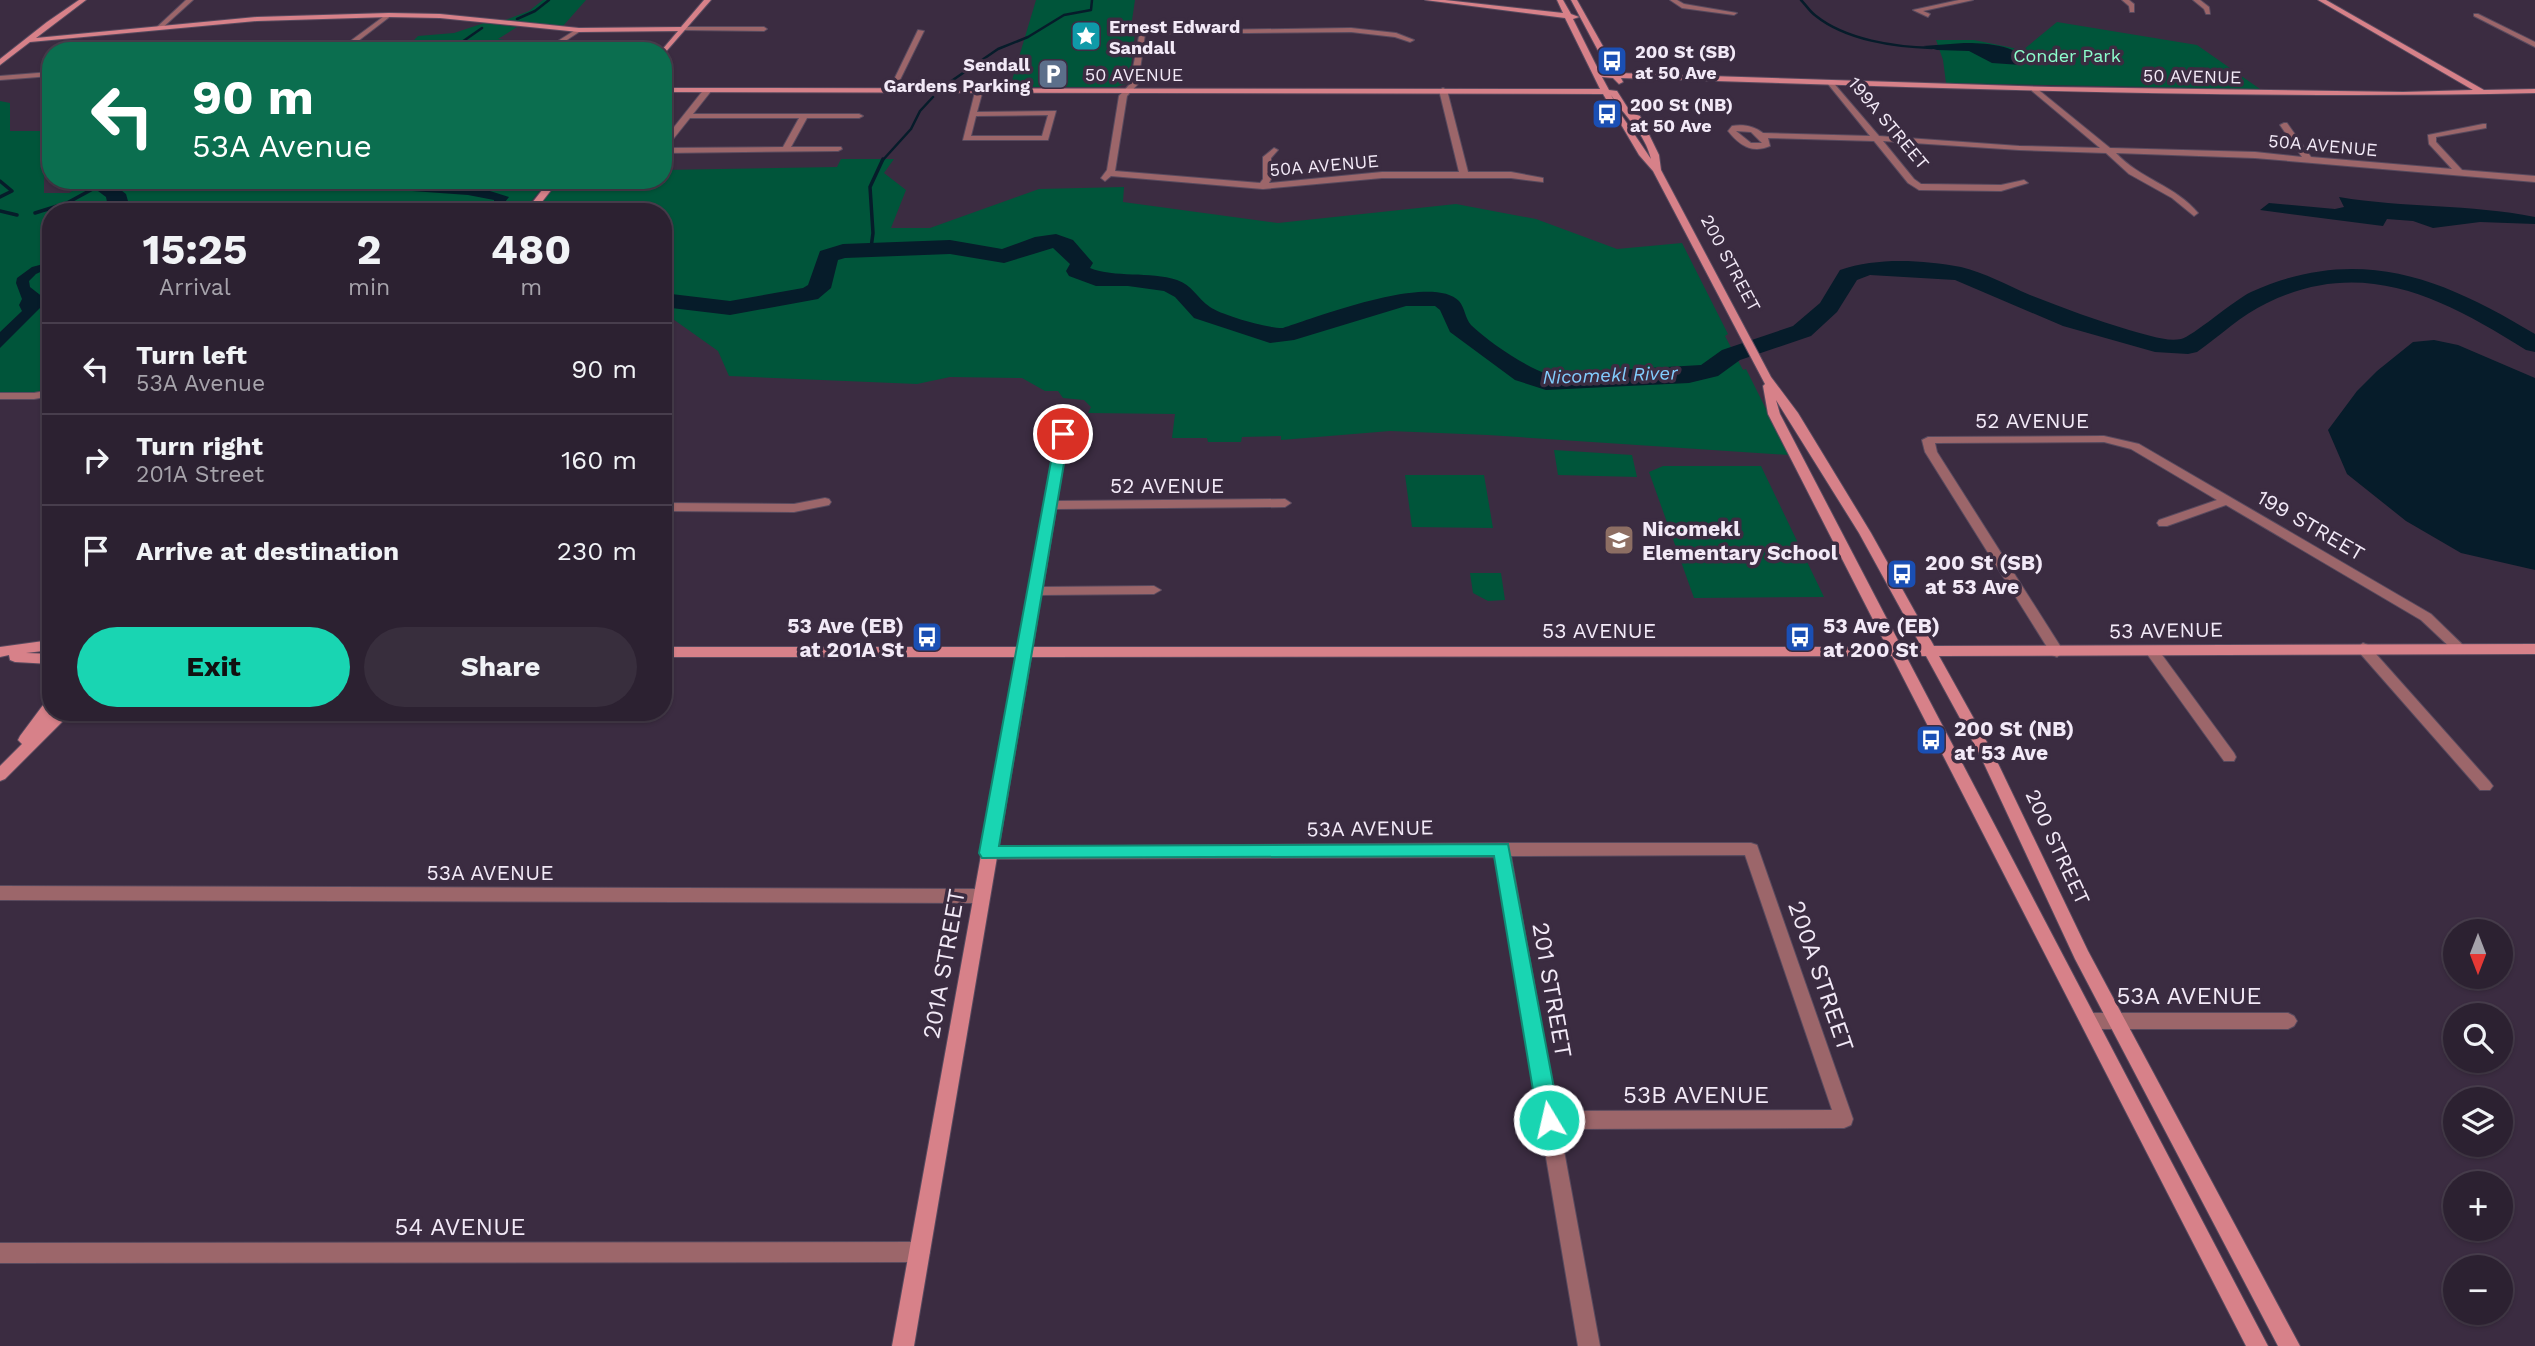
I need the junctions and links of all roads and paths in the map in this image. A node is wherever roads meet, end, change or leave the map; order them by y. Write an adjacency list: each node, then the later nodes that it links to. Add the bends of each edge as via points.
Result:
1 (83, 0): 28 (street)
2 (190, 0): 21 (street)
3 (708, 0): 22 (street)
4 (1428, 0): 13 (street)
5 (1574, 0): 20 (street, 200 STREET)
6 (1673, 0): 14 (street, via 1682,6)
7 (1970, 0): 17 (street, via 1916,10)
8 (2125, 0): 12 (street)
9 (2196, 0): 15 (street)
10 (2321, 0): 49 (street)
11 (1561, 2): 13 (street, via 1552,10); 19 (street, 200 STREET)
12 (2132, 11)
13 (1517, 12): 19 (street)
14 (1734, 13)
15 (2208, 13)
16 (389, 15): 21 (street); 24 (street); 30 (street)
17 (1928, 15)
18 (2476, 15): 26 (street)
19 (1569, 17): 20 (street); 36 (street, 200 STREET)
20 (1584, 17): 37 (street, 200 STREET)
21 (159, 28): 28 (street)
22 (683, 29): 23 (street); 24 (street); 32 (street)
23 (764, 29)
24 (579, 30): 31 (street)
25 (920, 31): 43 (street)
26 (2524, 39): 27 (street); 33 (street)
27 (2535, 39)
28 (32, 40): 34 (street)
29 (1410, 40): 45 (street, via 1361,30 1146,30 1140,34 1134,84)
30 (352, 42)
31 (560, 42)
32 (672, 42)
33 (2535, 45)
34 (0, 63)
35 (42, 75): 38 (street)
36 (1597, 75): 37 (street, 50 AVENUE); 47 (street, 200 STREET)
37 (1615, 75): 39 (street, 50 AVENUE); 54 (street, 200 STREET)
38 (0, 78)
39 (1831, 82): 40 (street, 50 AVENUE); 59 (street, 199A STREET)
40 (2035, 89): 49 (street, 50 AVENUE); 64 (street)
41 (672, 90): 42 (street, 50 AVENUE)
42 (708, 90): 43 (street, 50 AVENUE); 51 (street)
43 (891, 90): 44 (street, 50 AVENUE)
44 (979, 90): 45 (street, 50 AVENUE); 50 (street)
45 (1129, 90): 46 (street, 50 AVENUE); 72 (street, 50A AVENUE, via 1123,96 1108,175)
46 (1443, 90): 47 (street, 50 AVENUE); 68 (street)
47 (1605, 90): 54 (street, via 1614,93); 66 (street, 200 STREET, via 1643,155)
48 (2535, 92): 49 (street, 50 AVENUE)
49 (2483, 93)
50 (972, 114): 50 (street, via 966,138 1045,138 1053,113)
51 (687, 116): 52 (street); 58 (street)
52 (804, 116): 53 (street); 61 (street)
53 (859, 116)
54 (1640, 124): 66 (street, 200 STREET)
55 (2284, 125): 65 (street)
56 (2483, 126): 67 (street, via 2432,135 2432,142)
57 (1761, 135): 59 (street, 50A AVENUE)
58 (672, 137)
59 (1876, 138): 64 (street, 50A AVENUE); 71 (street, 199A STREET, via 1919,187 2001,188)
60 (672, 149): 61 (street)
61 (786, 149): 62 (street)
62 (838, 149)
63 (1274, 149): 72 (street, via 1267,157)
64 (2108, 150): 65 (street, 50A AVENUE); 75 (street, via 2120,165 2184,200)
65 (2309, 160): 67 (street, 50A AVENUE)
66 (1657, 170): 76 (street, 200 STREET)
67 (2460, 173): 69 (street, 50A AVENUE)
68 (1464, 175): 70 (street, 50A AVENUE); 72 (street, 50A AVENUE, via 1382,175)
69 (2535, 179)
70 (1540, 180)
71 (2024, 183)
72 (1263, 186)
73 (547, 189): 74 (street)
74 (536, 203)
75 (2194, 213)
76 (1763, 373): 96 (street, 200 STREET, via 1774,414); 98 (street, 200 STREET, via 1865,533)
77 (42, 395): 78 (street)
78 (0, 396)
79 (1067, 410): 84 (street, 201A STREET)
80 (2135, 446): 81 (street, 199 STREET); 97 (street, 52 AVENUE, via 2104,439 1928,440 1931,452)
81 (2228, 500): 86 (street); 91 (street, 199 STREET, via 2426,617)
82 (825, 502): 85 (street, via 794,508)
83 (1285, 503): 84 (street, 52 AVENUE)
84 (1049, 505): 88 (street, 201A STREET)
85 (672, 507)
86 (2163, 523)
87 (1154, 590): 88 (street)
88 (1036, 591): 95 (street, 201A STREET)
89 (42, 647): 99 (street)
90 (2363, 648): 91 (street, 53 AVENUE); 93 (street, 53 AVENUE); 106 (street)
91 (2460, 649): 92 (street, 53 AVENUE)
92 (2535, 649)
93 (2152, 651): 97 (street, 53 AVENUE); 103 (street)
94 (672, 652): 95 (street, 53 AVENUE)
95 (1025, 652): 96 (street, 53 AVENUE); 109 (street, 201A STREET)
96 (1899, 652): 98 (street, 53 AVENUE); 112 (street, 200 STREET)
97 (2057, 652): 98 (street, 53 AVENUE)
98 (1932, 653): 113 (street, 200 STREET, via 1986,752)
99 (0, 654): 100 (street)
100 (42, 658)
101 (42, 717): 104 (street)
102 (54, 721): 104 (street)
103 (2229, 757)
104 (12, 762): 105 (street)
105 (0, 775)
106 (2485, 786)
107 (1502, 849): 108 (street, 53A AVENUE); 109 (street, 53A AVENUE); 116 (street, 201 STREET)
108 (1751, 849): 115 (street, 200A STREET)
109 (988, 853): 111 (street, 201A STREET)
110 (0, 893): 111 (street, 53A AVENUE)
111 (981, 895): 117 (street, 201A STREET)
112 (2090, 1021): 113 (street, 53A AVENUE); 121 (street, 200 STREET)
113 (2116, 1021): 114 (street, 53A AVENUE); 122 (street, 200 STREET)
114 (2288, 1021)
115 (1844, 1119): 116 (street, 53B AVENUE)
116 (1549, 1120): 120 (street, 201 STREET)
117 (920, 1252): 118 (street, 54 AVENUE); 119 (street, 201A STREET)
118 (0, 1254)
119 (903, 1346)
120 (1589, 1346)
121 (2257, 1346)
122 (2289, 1346)

